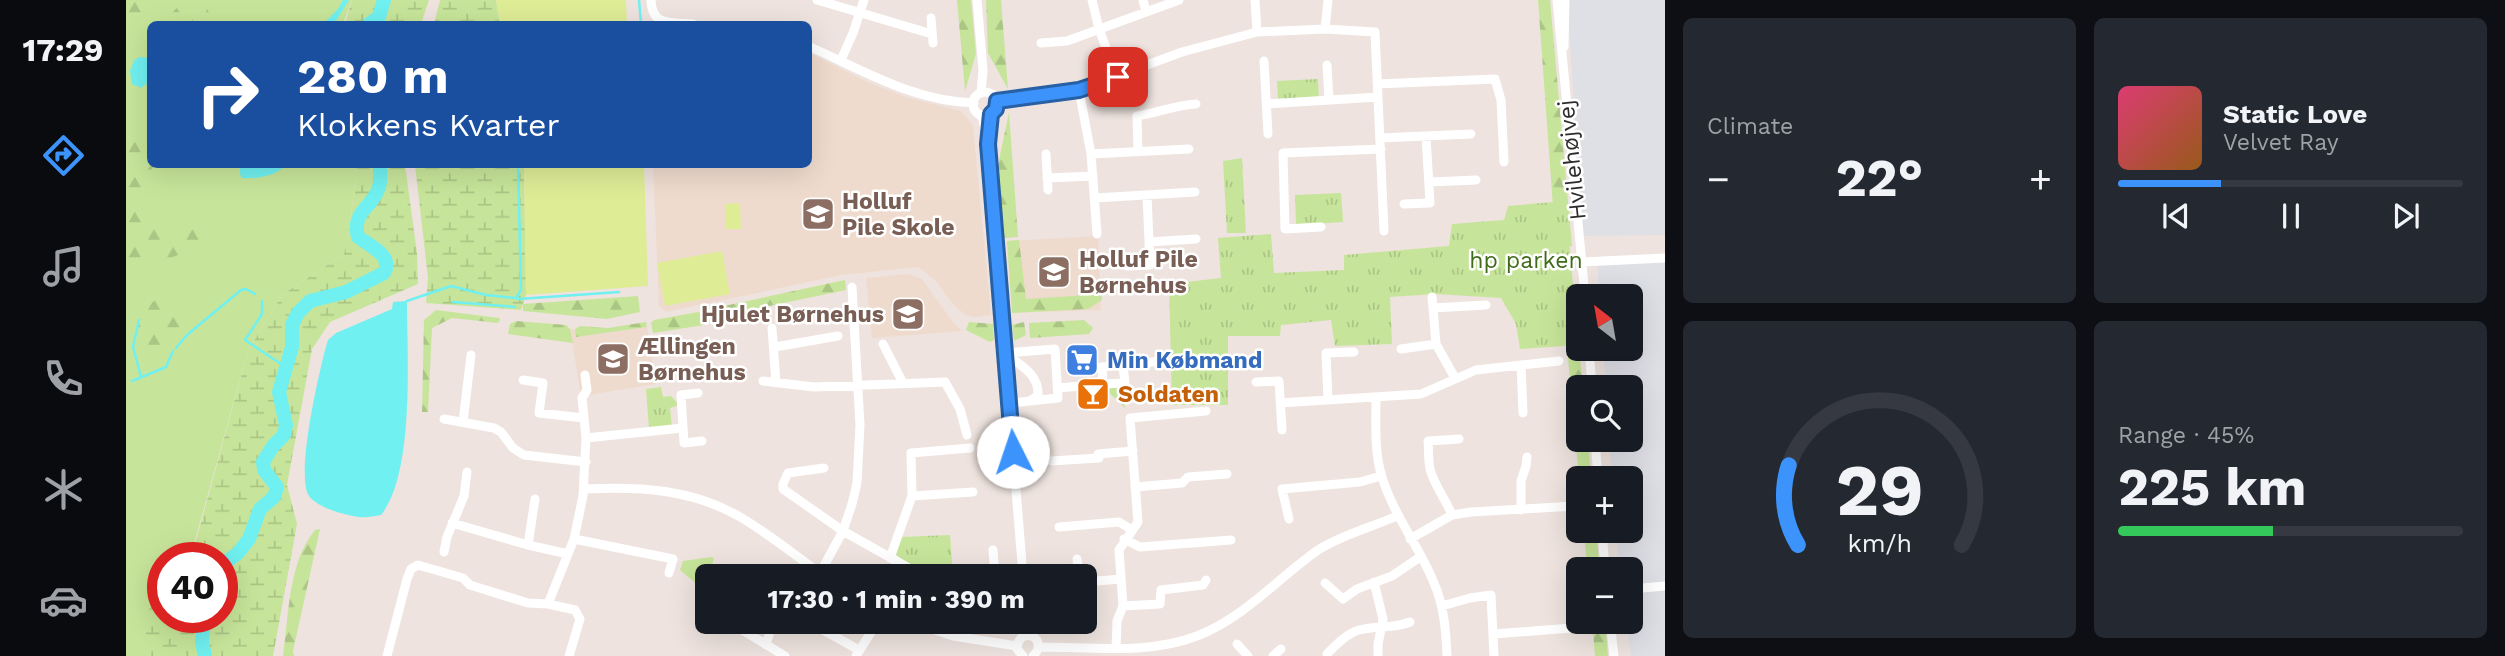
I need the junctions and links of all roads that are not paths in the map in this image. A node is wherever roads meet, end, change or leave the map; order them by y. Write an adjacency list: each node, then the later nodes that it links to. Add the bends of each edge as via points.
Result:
1 (651, 0): 15 (street, via 656,18)
2 (817, 0): 13 (street)
3 (863, 0): 13 (street)
4 (977, 0): 28 (street)
5 (1092, 0): 16 (street)
6 (1143, 0): 12 (street)
7 (1179, 0): 12 (street)
8 (1255, 0): 18 (street)
9 (1328, 0): 17 (street)
10 (1557, 0): 24 (street, Hvilehøjvej)
11 (1565, 0): 24 (street, Hvilehøjvej)
12 (1146, 12): 16 (street)
13 (860, 13): 14 (street, via 933,39); 21 (street)
14 (931, 18)
15 (670, 21)
16 (1099, 29): 19 (street, via 1066,41); 25 (street)
17 (1325, 29): 18 (street); 26 (street, via 1375,32)
18 (1257, 32): 25 (street, via 1182,52)
19 (1041, 43)
20 (812, 48): 21 (street)
21 (841, 60): 32 (street, via 904,90)
22 (1264, 61): 34 (street)
23 (1327, 65): 30 (street)
24 (1563, 66): 61 (street, Hvilehøjvej)
25 (1118, 77): 27 (street)
26 (1377, 85): 29 (street); 45 (street, via 1495,79 1501,100)
27 (1079, 90): 31 (street); 44 (street)
28 (985, 93): 31 (street); 32 (street)
29 (1378, 97): 30 (street); 39 (street)
30 (1329, 100): 34 (street)
31 (997, 101): 35 (street, via 996,109)
32 (974, 103): 35 (street, via 976,111)
33 (1196, 104): 42 (street, via 1137,116)
34 (1267, 104): 36 (street)
35 (987, 115): 75 (street)
36 (1268, 134)
37 (1471, 134): 38 (street)
38 (1426, 136): 39 (street); 49 (street)
39 (1380, 138): 41 (street)
40 (1189, 149): 42 (street)
41 (1381, 149): 55 (street, via 1283,153 1285,229); 56 (street)
42 (1138, 152): 44 (street)
43 (1046, 154): 47 (street)
44 (1091, 154): 46 (street)
45 (1504, 162)
46 (1093, 176): 47 (street); 53 (street)
47 (1047, 178): 50 (street)
48 (1476, 180): 49 (street)
49 (1429, 182): 54 (street, via 1430,203)
50 (1048, 191)
51 (1195, 192): 52 (street)
52 (1147, 195): 53 (street); 59 (street)
53 (1095, 198): 57 (street)
54 (1404, 204)
55 (1321, 227)
56 (1384, 231)
57 (1097, 234)
58 (1196, 239): 59 (street)
59 (1149, 242): 62 (street, via 1150,265)
60 (1665, 258): 61 (street)
61 (1582, 262): 63 (street, Hvilehøjvej)
62 (1127, 267)
63 (1584, 284)
64 (852, 287): 89 (street)
65 (1432, 297): 67 (street)
66 (1486, 305): 67 (street)
67 (1433, 308): 71 (street)
68 (772, 328): 72 (street)
69 (838, 336): 72 (street)
70 (883, 344): 87 (street)
71 (1436, 344): 73 (street); 82 (street)
72 (775, 347): 86 (street)
73 (1401, 349)
74 (1354, 352): 93 (street, via 1326,349)
75 (1005, 353): 90 (street, via 1055,349); 94 (street, via 1039,384 1038,395); 95 (street)
76 (471, 355): 101 (street)
77 (1162, 361): 79 (street)
78 (1559, 361): 80 (street)
79 (1123, 365): 88 (street, via 1102,367); 88 (street, via 1125,383)
80 (1521, 365): 82 (street, via 1489,367); 98 (street)
81 (586, 375): 99 (street)
82 (1455, 378): 92 (street, via 1421,394)
83 (523, 380): 99 (street, via 543,383 539,413)
84 (763, 381): 86 (street)
85 (1256, 382): 96 (street, via 1279,381)
86 (776, 383): 89 (street)
87 (903, 383): 89 (street); 104 (street, via 945,382 960,409)
88 (1103, 384): 90 (street)
89 (858, 385): 130 (street, via 860,455)
90 (1058, 388): 94 (street, via 1058,398)
91 (698, 393): 102 (street, via 681,395)
92 (1376, 397): 93 (street); 116 (street)
93 (1328, 400): 96 (street)
94 (1030, 401): 95 (street)
95 (1010, 403): 146 (street)
96 (1280, 403): 103 (street)
97 (1206, 411): 109 (street, via 1130,418)
98 (1523, 413)
99 (584, 418): 105 (street)
100 (444, 419): 101 (street)
101 (463, 422): 112 (street, via 494,428 524,455)
102 (682, 428): 105 (street); 107 (street, via 684,443)
103 (1282, 430)
104 (967, 435)
105 (586, 438): 112 (street)
106 (1459, 439): 124 (street, via 1428,441 1429,466)
107 (702, 441)
108 (970, 448): 120 (street, via 911,453)
109 (1133, 451): 111 (street); 117 (street)
110 (1527, 457): 123 (street)
111 (1051, 461)
112 (586, 463): 118 (street)
113 (824, 468): 130 (street, via 788,473 783,489)
114 (467, 472): 127 (street)
115 (1227, 474): 117 (street)
116 (1381, 476): 125 (street); 126 (street, via 1282,489)
117 (1135, 486): 129 (street, via 1138,522)
118 (584, 489): 131 (street); 142 (street, via 647,488 701,500 744,519)
119 (973, 492): 120 (street)
120 (912, 496): 140 (street)
121 (535, 499): 135 (street)
122 (1566, 507): 123 (street)
123 (1521, 510): 124 (street)
124 (1452, 515): 132 (street)
125 (1397, 516): 132 (street); 176 (street, via 1321,548 1224,622 1198,636)
126 (1289, 519)
127 (453, 523): 135 (street); 137 (street)
128 (1059, 527): 129 (street, via 1119,522)
129 (1132, 530): 133 (street)
130 (843, 531): 140 (street); 143 (street)
131 (574, 539): 138 (street); 148 (street, via 673,559)
132 (1410, 539): 139 (street)
133 (1124, 540): 134 (street, via 1140,547); 149 (street, via 1119,550)
134 (1231, 540)
135 (528, 545): 138 (street)
136 (993, 550): 145 (street)
137 (444, 552)
138 (568, 554): 156 (street)
139 (1420, 557): 152 (street); 158 (street)
140 (890, 558): 144 (street)
141 (1077, 559): 147 (street)
142 (807, 564)
143 (827, 564)
144 (901, 564)
145 (994, 564)
146 (1022, 564)
147 (1078, 564)
148 (670, 573)
149 (1121, 579): 151 (street); 157 (street)
150 (1206, 580): 157 (street, via 1203,585 1161,590 1160,604)
151 (1097, 581)
152 (1374, 582): 153 (street, via 1343,600); 160 (street)
153 (1325, 583)
154 (1665, 586): 155 (street)
155 (1643, 588)
156 (548, 604): 179 (street, via 528,603 418,565 407,579); 180 (street, via 575,610 580,619)
157 (1123, 606): 174 (street)
158 (1442, 606): 168 (street, via 1491,595); 187 (street)
159 (1410, 622): 160 (street)
160 (1381, 628): 178 (street, via 1351,633); 186 (street)
161 (1566, 628): 168 (street)
162 (748, 634): 172 (street)
163 (769, 634): 172 (street)
164 (827, 634): 177 (street)
165 (869, 634): 177 (street)
166 (947, 634): 170 (street)
167 (1025, 634): 170 (street)
168 (1494, 634): 188 (street)
169 (1611, 634): 189 (street)
170 (1024, 640): 173 (street, via 1037,640); 182 (street)
171 (1237, 644): 184 (street)
172 (766, 645): 181 (street)
173 (1039, 647): 174 (street); 183 (street)
174 (1116, 648): 176 (street)
175 (1281, 649): 185 (street)
176 (1139, 652)
177 (857, 653)
178 (1326, 654)
179 (387, 656)
180 (569, 656)
181 (785, 656)
182 (1023, 656)
183 (1033, 656)
184 (1248, 656)
185 (1273, 656)
186 (1378, 656)
187 (1447, 656)
188 (1494, 656)
189 (1614, 656)

